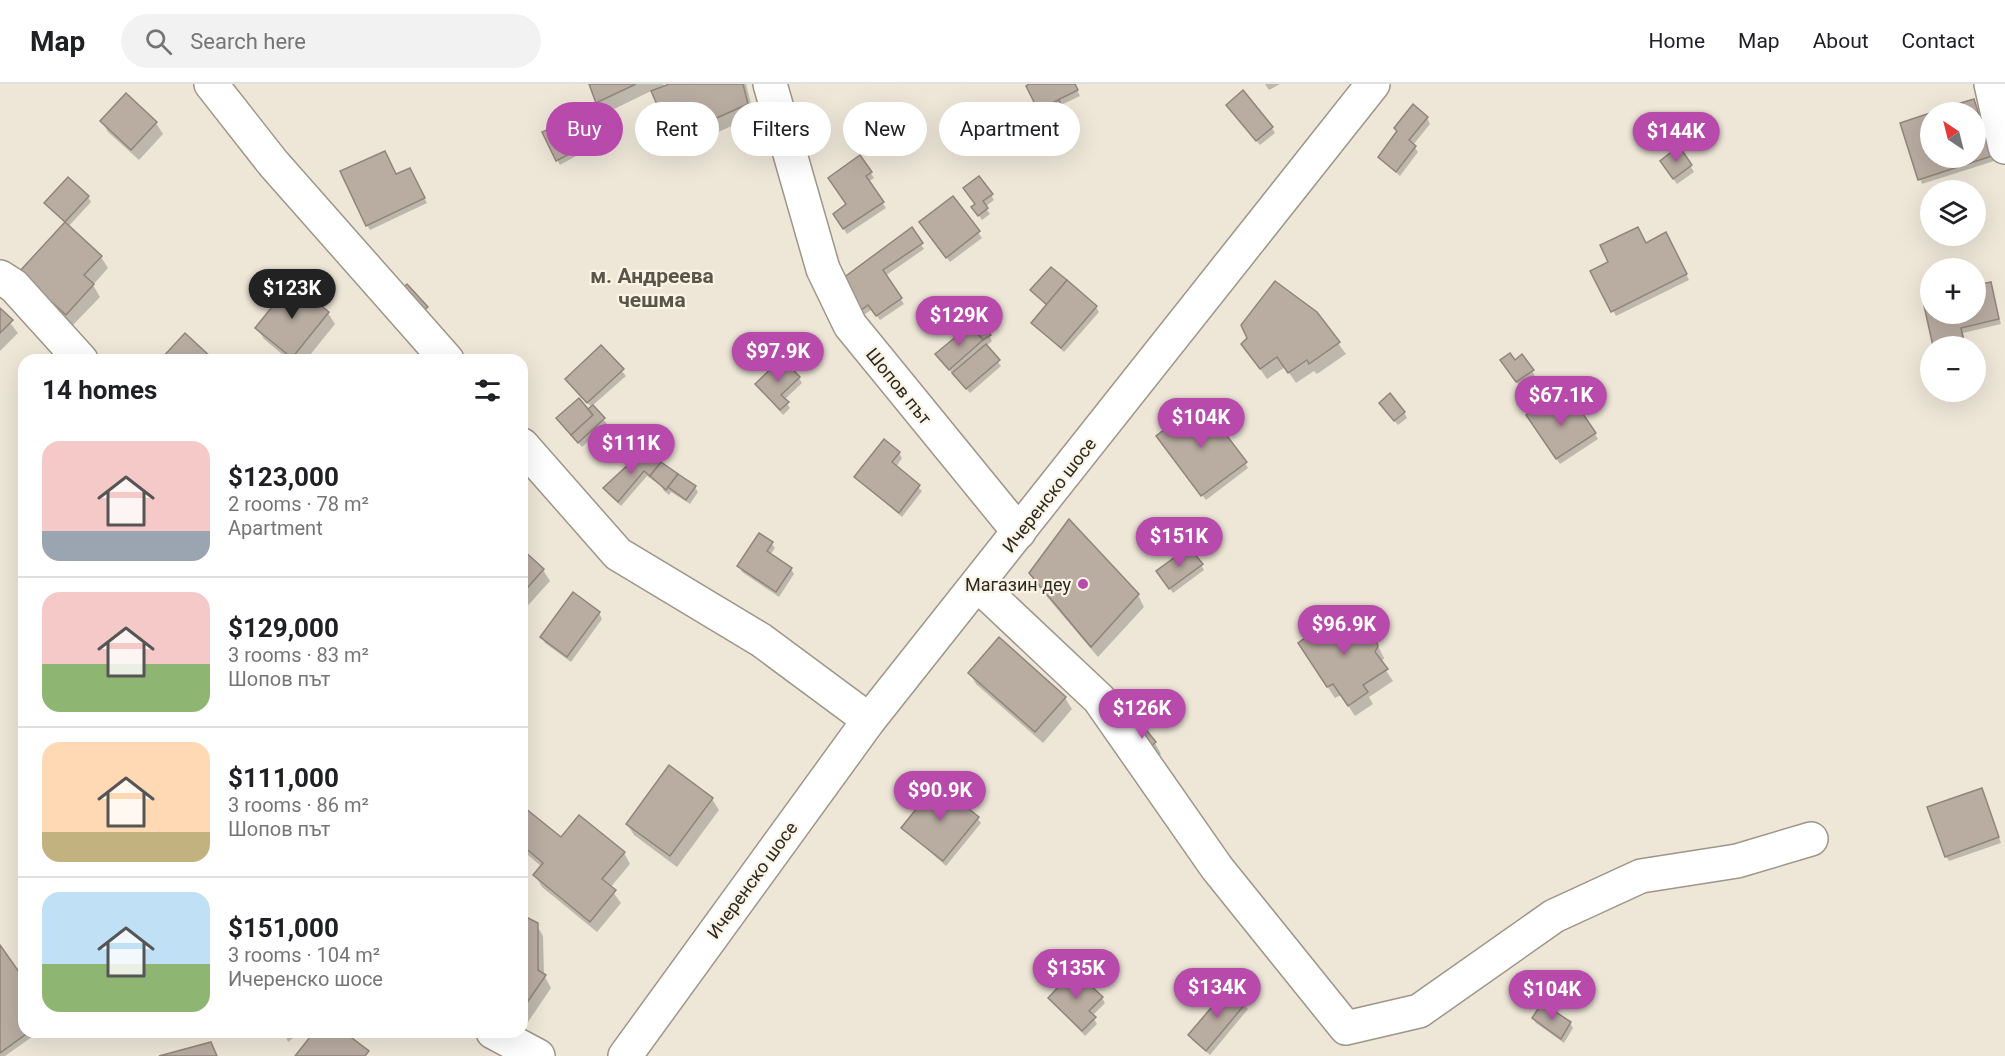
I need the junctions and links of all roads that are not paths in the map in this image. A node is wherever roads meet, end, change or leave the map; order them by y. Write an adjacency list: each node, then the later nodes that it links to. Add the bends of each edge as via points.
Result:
1 (211, 84): 8 (street, via 273,163)
2 (770, 84): 10 (street, Шопов път, via 823,269 850,325)
3 (1373, 84): 10 (street, Ичеренско шосе)
4 (1991, 84): 5 (street)
5 (2005, 147)
6 (0, 277): 7 (street, via 14,286)
7 (76, 354)
8 (442, 354)
9 (528, 452): 12 (street, via 618,554 761,640)
10 (1019, 532): 11 (street, Ичеренско шосе)
11 (978, 585): 12 (street, Ичеренско шосе); 13 (street, via 1099,699 1217,868 1346,1028 1419,1011 1554,916 1641,876 1737,861)
12 (869, 720): 16 (street, Ичеренско шосе)
13 (1811, 839)
14 (504, 1038): 15 (street)
15 (538, 1056)
16 (625, 1056)

